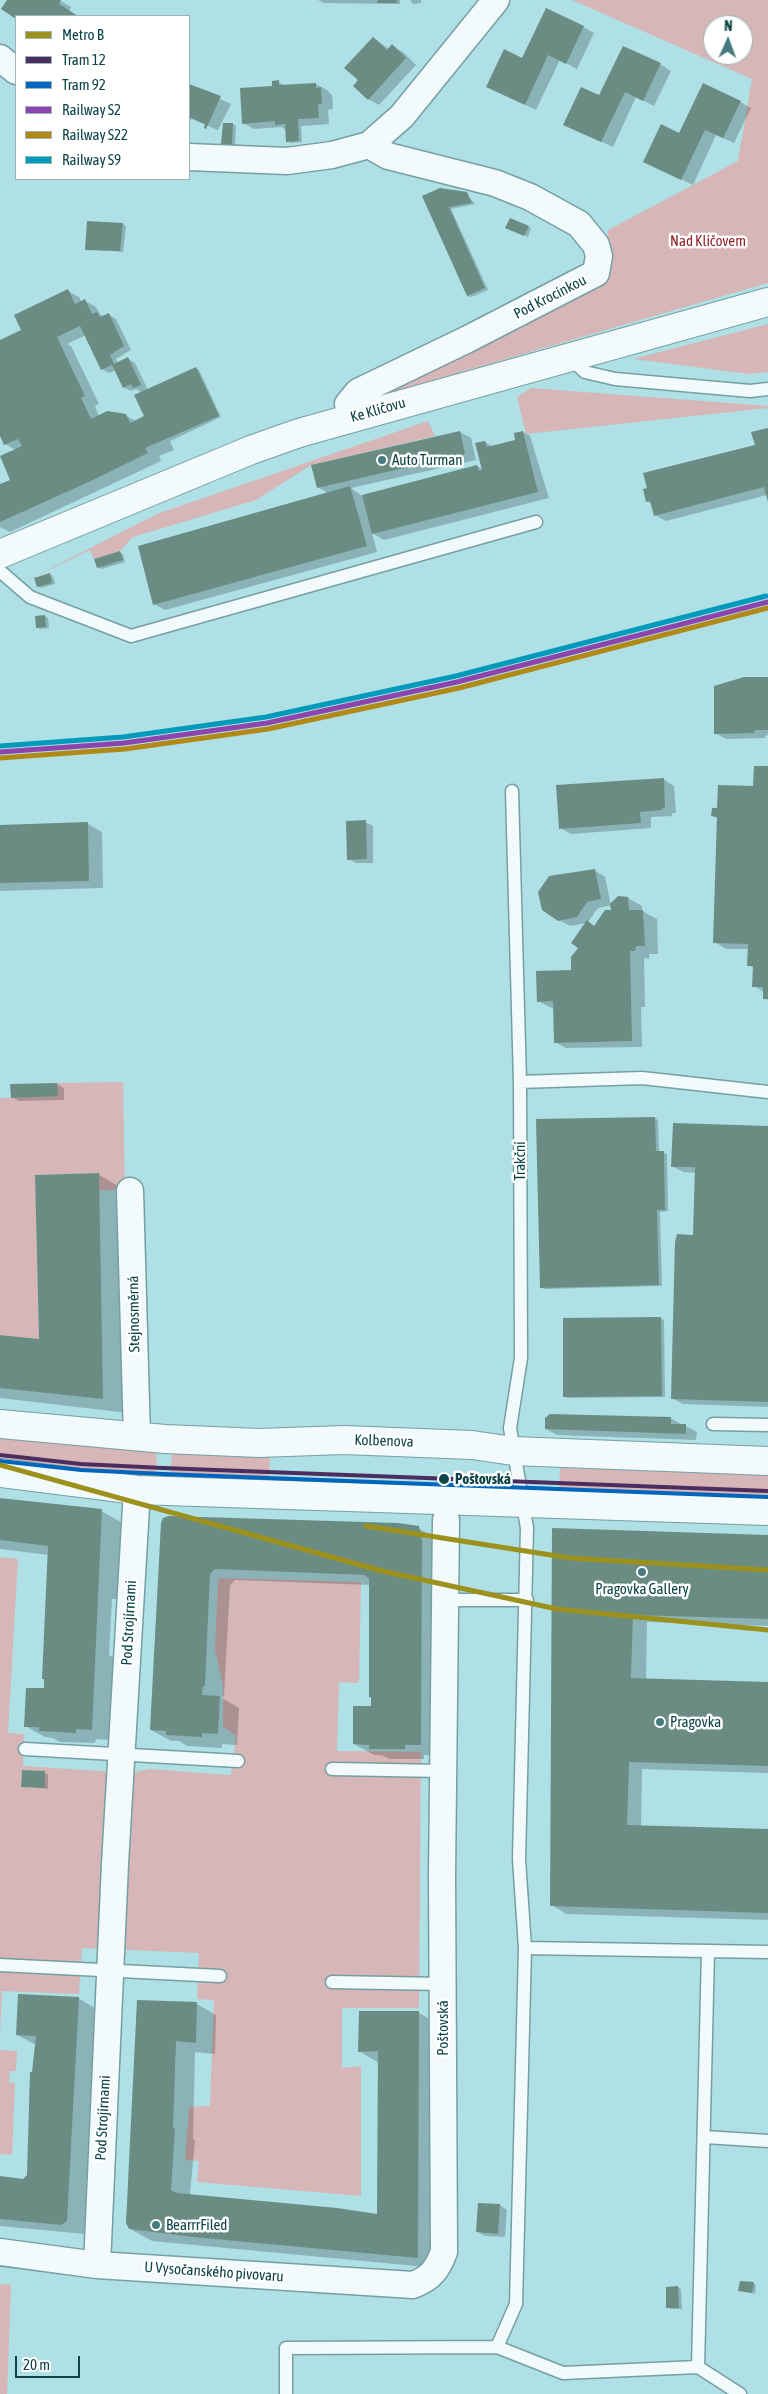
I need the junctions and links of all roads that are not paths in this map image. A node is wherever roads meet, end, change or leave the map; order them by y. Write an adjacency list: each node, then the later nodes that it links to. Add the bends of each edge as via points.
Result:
1 (496, 0): 4 (street, via 402,116)
2 (0, 58): 3 (street)
3 (15, 70)
4 (369, 145): 5 (street, via 287,162); 9 (street, Pod Krocínkou, via 388,156 495,183 530,197 579,224 596,245 599,256 596,273 358,392 348,404)
5 (190, 157)
6 (768, 302): 7 (main road, Ke Klíčovu)
7 (569, 357): 8 (lane, via 584,372 615,379 750,391); 9 (main road, Ke Klíčovu)
8 (768, 389)
9 (352, 418): 11 (main road, Ke Klíčovu, via 252,450)
10 (536, 522): 12 (lane, via 131,636 30,597)
11 (0, 554)
12 (0, 571)
13 (512, 791): 14 (lane, Trakční)
14 (520, 1082): 15 (lane, via 642,1078); 21 (lane, Trakční, via 521,1358 510,1428)
15 (768, 1092)
16 (130, 1191): 20 (street, Stejnosměrná)
17 (0, 1424): 20 (main road, Kolbenova)
18 (713, 1424): 19 (lane)
19 (768, 1425)
20 (137, 1436): 21 (main road, Kolbenova, via 259,1443 344,1440 472,1445)
21 (513, 1452): 22 (main road, Kolbenova); 26 (lane, Trakční)
22 (768, 1461)
23 (0, 1473): 24 (main road)
24 (137, 1490): 26 (main road); 31 (street, Pod Strojírnami)
25 (768, 1511): 26 (main road)
26 (525, 1516): 29 (lane, Trakční)
27 (446, 1520): 28 (street, Poštovská)
28 (445, 1600): 29 (lane); 34 (street, Poštovská)
29 (527, 1600): 35 (lane, Trakční, via 519,1859)
30 (25, 1749): 31 (lane)
31 (121, 1755): 32 (lane); 39 (street, Pod Strojírnami)
32 (238, 1761)
33 (332, 1769): 34 (lane)
34 (443, 1771): 42 (street, Poštovská)
35 (525, 1948): 36 (lane); 48 (lane, Trakční, via 516,2304)
36 (708, 1951): 37 (lane); 43 (lane)
37 (768, 1952)
38 (0, 1965): 39 (lane)
39 (110, 1971): 40 (lane); 46 (street, Pod Strojírnami)
40 (220, 1976)
41 (332, 1982): 42 (lane)
42 (443, 1984): 47 (street, Poštovská, via 444,2252 438,2267)
43 (704, 2137): 44 (lane); 49 (lane)
44 (768, 2141)
45 (0, 2252): 46 (street, U Vysočanského pivovaru)
46 (97, 2265): 47 (street, U Vysočanského pivovaru, via 413,2285)
47 (427, 2280)
48 (497, 2347): 49 (lane, via 563,2372); 50 (lane, via 286,2348)
49 (698, 2367): 51 (lane)
50 (286, 2394)
51 (740, 2394)

